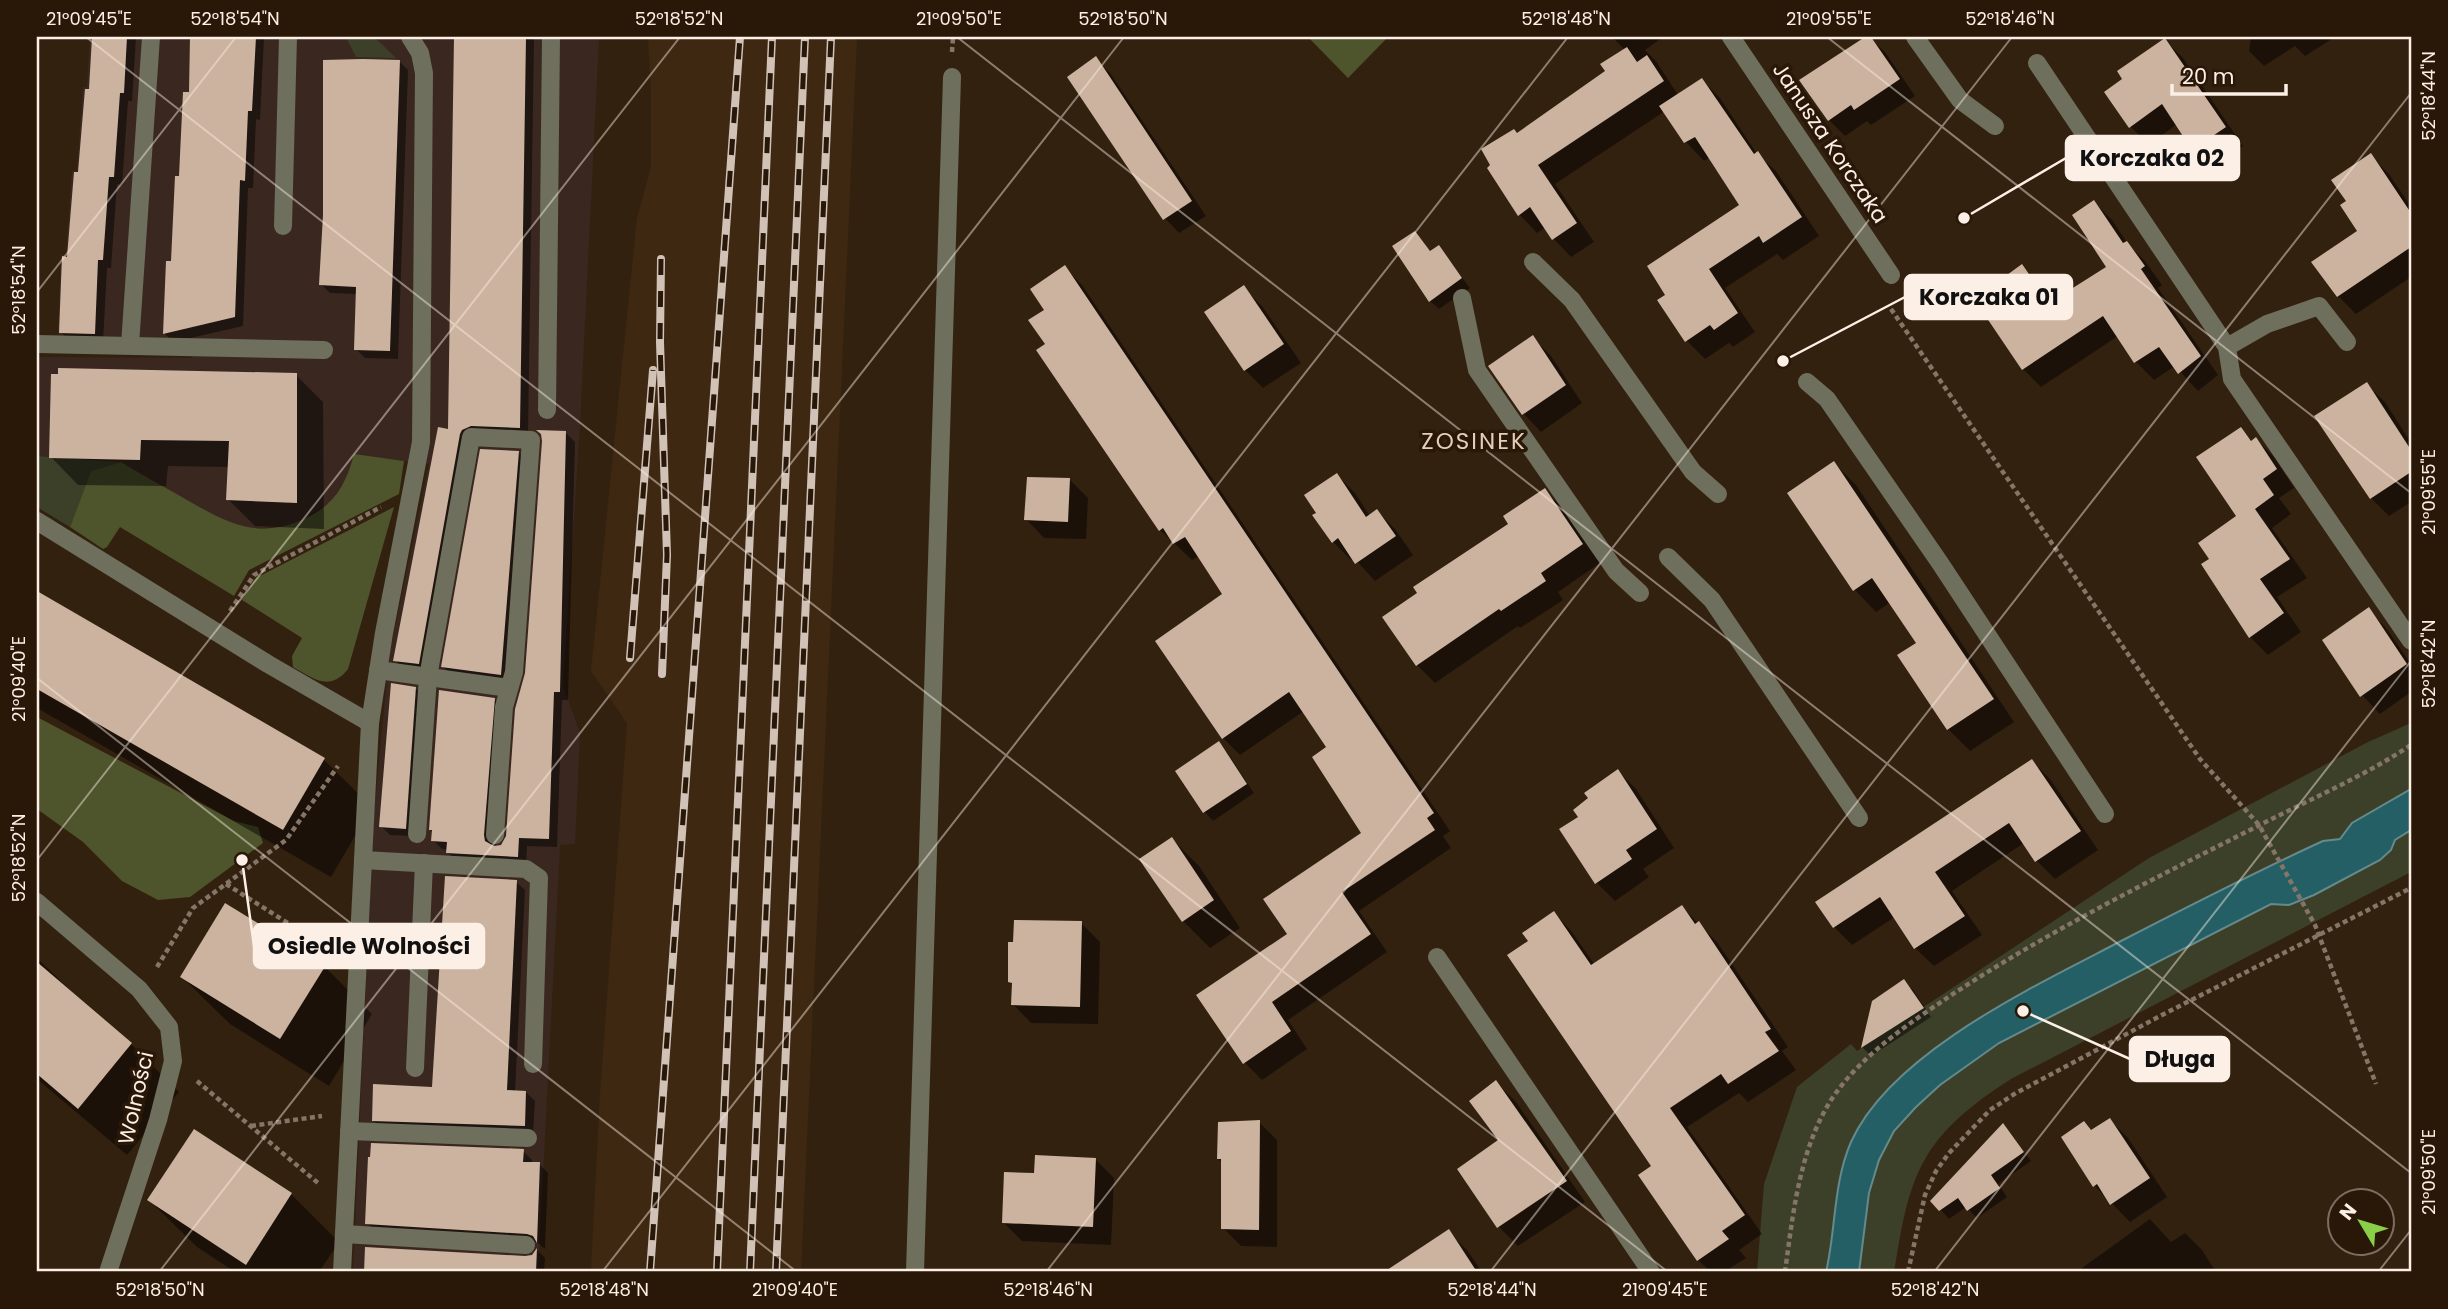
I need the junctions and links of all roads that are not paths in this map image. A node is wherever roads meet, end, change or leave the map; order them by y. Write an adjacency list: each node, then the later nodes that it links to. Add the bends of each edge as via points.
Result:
1 (151, 37): 16 (street)
2 (288, 37): 10 (street)
3 (410, 37): 26 (street, via 420,53 424,73 421,442)
4 (551, 37): 20 (street)
5 (1731, 37): 12 (street, Janusza Korczaka)
6 (1915, 37): 9 (street, via 1960,100)
7 (2037, 63): 17 (street)
8 (952, 77): 46 (street)
9 (1995, 126)
10 (283, 226)
11 (1534, 262): 21 (street, via 1572,300 1693,472)
12 (1891, 275)
13 (1462, 298): 24 (street, via 1477,370 1616,571)
14 (2347, 342): 17 (street, via 2319,306 2267,324)
15 (37, 344): 16 (street)
16 (130, 345): 18 (street)
17 (2227, 347): 25 (street, via 2232,379)
18 (324, 350)
19 (1807, 382): 30 (street, via 1827,399)
20 (547, 410)
21 (1718, 494)
22 (37, 521): 29 (street)
23 (1668, 557): 31 (street, via 1712,600)
24 (1640, 593)
25 (2411, 641)
26 (378, 670): 27 (street); 29 (street)
27 (428, 677): 28 (street); 28 (street, via 471,437 531,440 514,672); 32 (street)
28 (509, 688): 33 (street)
29 (370, 723): 34 (street)
30 (2105, 814)
31 (1859, 818)
32 (417, 834)
33 (495, 835)
34 (363, 860): 35 (street); 40 (street)
35 (424, 863): 38 (street, via 526,869 539,878); 39 (street)
36 (37, 902): 44 (street, Wolności, via 139,989 169,1027 173,1061)
37 (1437, 957): 47 (street)
38 (533, 1064)
39 (415, 1068)
40 (349, 1131): 41 (street); 42 (street)
41 (528, 1138)
42 (344, 1234): 43 (street); 45 (street)
43 (526, 1245)
44 (108, 1272)
45 (342, 1272)
46 (915, 1272)
47 (1651, 1272)

